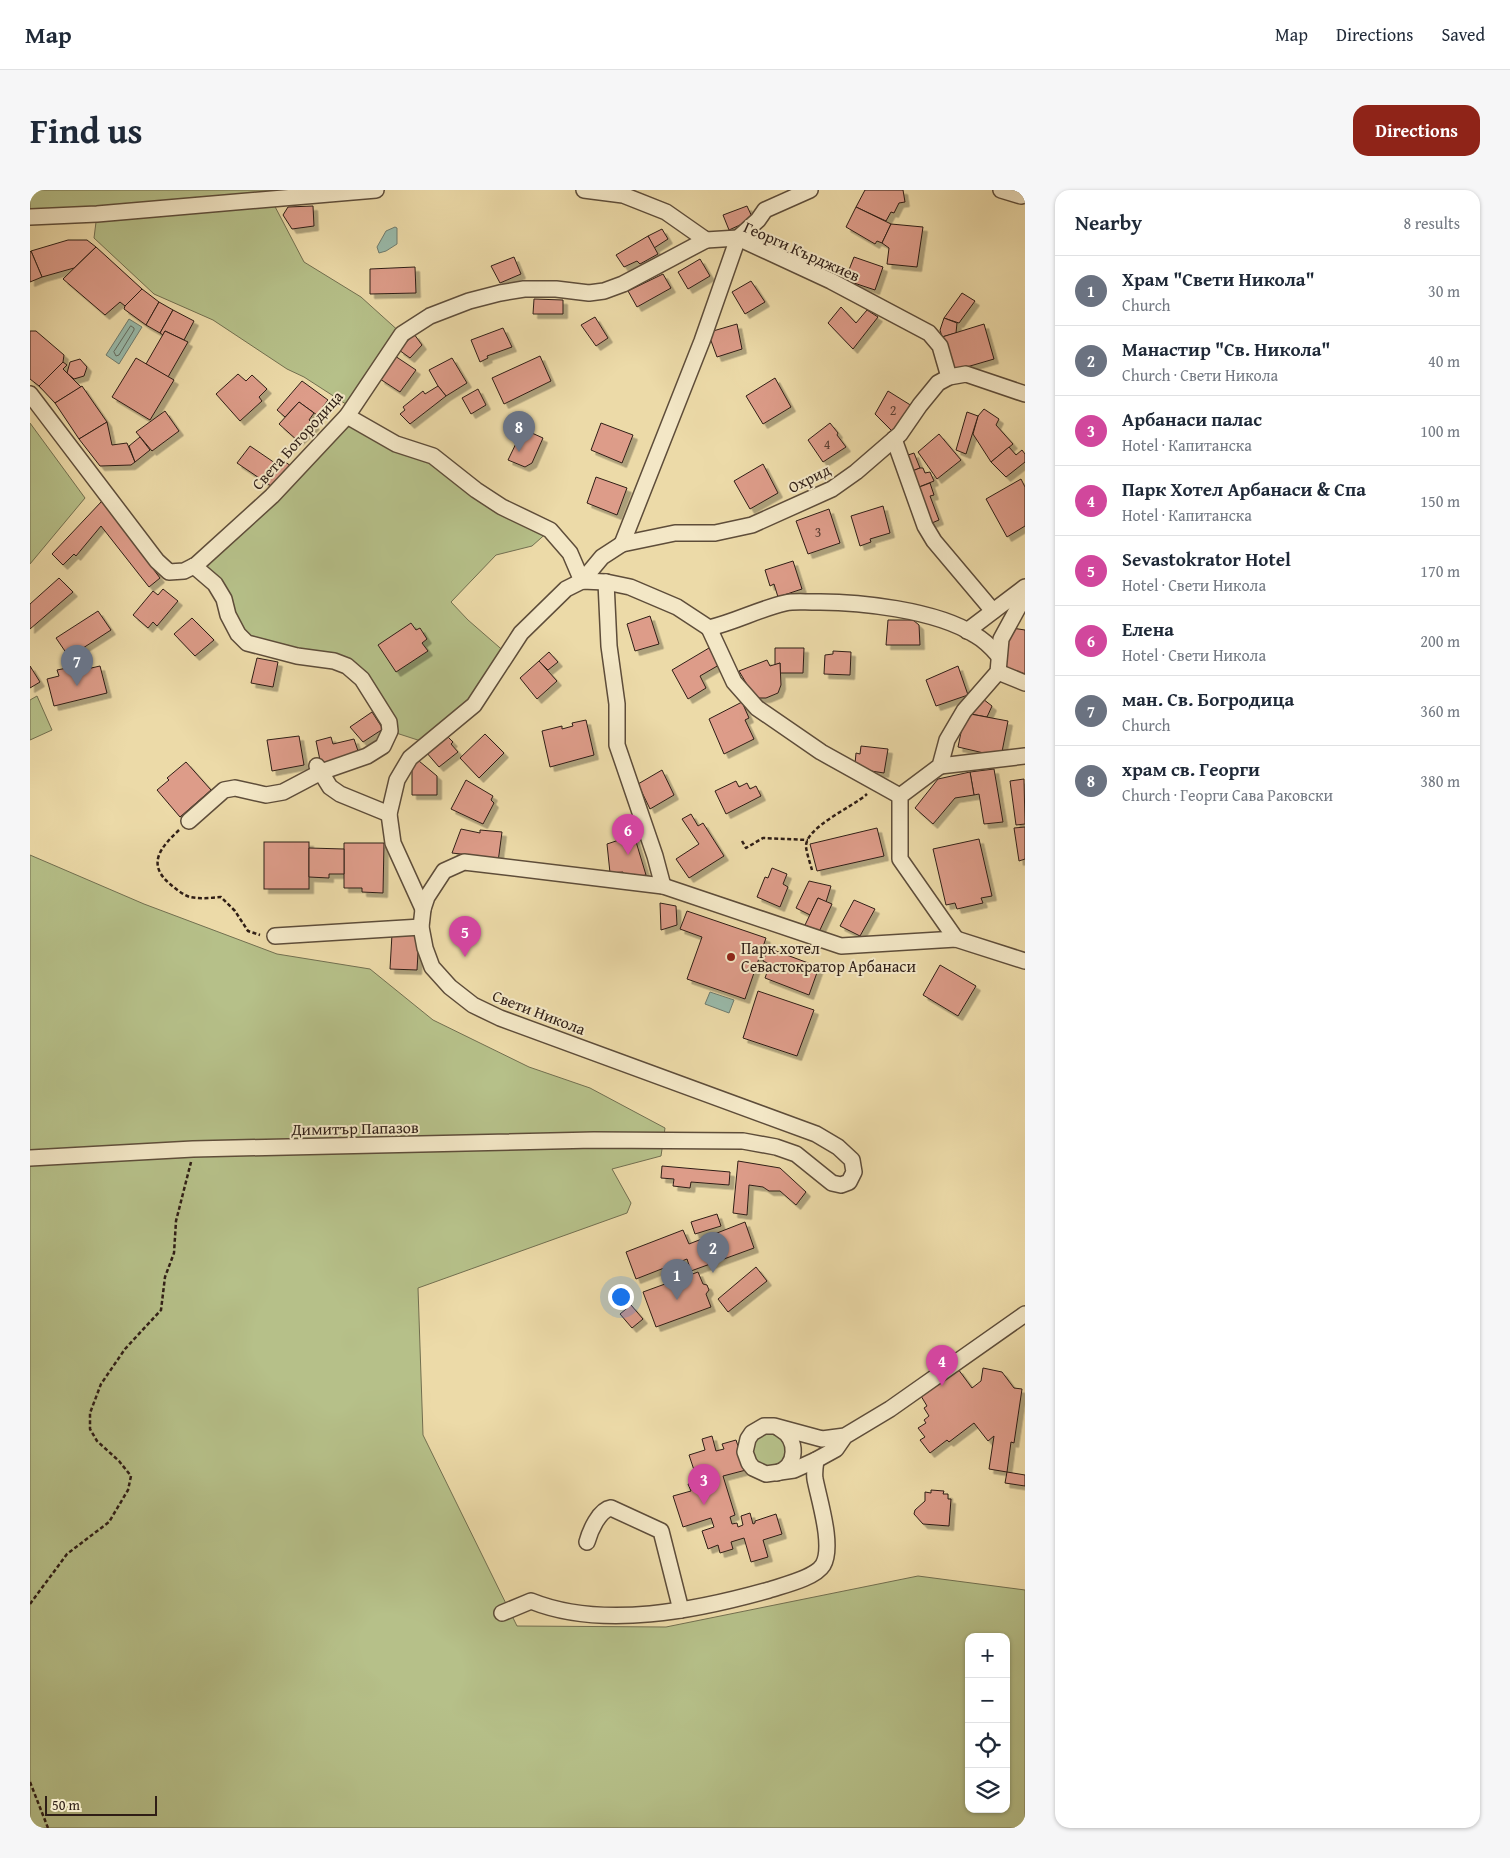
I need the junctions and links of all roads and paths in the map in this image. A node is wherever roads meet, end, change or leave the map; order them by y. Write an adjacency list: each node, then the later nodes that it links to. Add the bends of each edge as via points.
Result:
1 (376, 190): 6 (street, via 97,214)
2 (584, 190): 8 (street, via 623,195 666,212)
3 (810, 190): 7 (street, via 765,210)
4 (1001, 190): 5 (street)
5 (1025, 195)
6 (30, 216)
7 (738, 238): 8 (street, Георги Кърджиев); 9 (street, Георги Кърджиев, via 831,281 929,333 940,346); 14 (street, via 702,341)
8 (706, 240): 12 (street, Света Богородица, via 604,291 524,289 469,301 430,316 402,334)
9 (949, 377): 11 (street, via 966,374); 13 (street, Охрид, via 938,383)
10 (30, 394): 15 (street, Света Богородица, via 157,561 169,572 184,571)
11 (1025, 394)
12 (346, 416): 15 (street, Света Богородица, via 272,496); 16 (street, via 396,444 433,456 502,507 550,530 570,553)
13 (894, 439): 14 (street, Охрид, via 832,488 752,525 715,533 675,533); 20 (street, via 929,534)
14 (622, 544): 16 (street, Охрид, via 602,557)
15 (194, 566): 28 (street, via 215,584 238,634 247,643 334,662 347,666 362,678 389,722 390,731 383,746 367,756)
16 (582, 581): 17 (street); 31 (street, via 566,588 520,633 474,705 410,758 397,780)
17 (606, 582): 21 (street, via 630,587 677,607); 36 (street, via 617,704 617,745)
18 (1025, 587): 20 (street)
19 (1025, 595): 23 (street, via 1001,639)
20 (993, 611): 22 (street)
21 (709, 628): 22 (street, via 788,602 829,601 869,604 921,614); 29 (street, via 734,682 757,708 820,752)
22 (967, 631): 23 (street, via 987,643)
23 (998, 655): 24 (street)
24 (998, 672): 25 (street); 27 (street, via 964,711 948,740)
25 (1025, 683)
26 (1025, 756): 27 (street)
27 (940, 766): 30 (street)
28 (319, 769): 31 (street, via 330,787 340,794); 32 (street, via 283,792 266,795 235,788 224,790)
29 (878, 784): 30 (street); 34 (path, via 858,802 820,824)
30 (900, 796): 40 (street, via 900,859)
31 (389, 814): 37 (street, via 393,842)
32 (189, 821): 39 (path, via 164,844 158,855 160,874 188,896 221,897 248,931)
33 (742, 840): 34 (path, via 746,848 763,838)
34 (808, 840): 35 (path, via 806,845)
35 (812, 870)
36 (663, 886): 37 (street, Свети Никола, via 464,862 444,871 432,886); 40 (street, Свети Никола, via 840,946)
37 (423, 909): 38 (street, Свети Никола)
38 (421, 927): 39 (street); 42 (street, Свети Никола, via 432,967 473,1004 500,1018 816,1134 852,1160 854,1172 849,1182 836,1185 796,1154 776,1147 743,1141)
39 (275, 936)
40 (956, 939): 41 (street, Свети Никола)
41 (1025, 961)
42 (681, 1141): 43 (street, Димитър Папазов)
43 (193, 1149): 44 (street, Димитър Папазов); 51 (path, via 176,1221 174,1253 165,1277 161,1310 125,1349 101,1384 90,1413 90,1429 97,1441 131,1476 128,1490 109,1522 66,1554)
44 (30, 1158)
45 (1025, 1314): 47 (street, via 898,1404)
46 (774, 1426): 47 (street, via 822,1439); 49 (street, via 788,1435 794,1450 788,1466); 49 (street, via 764,1426 752,1433 745,1452 753,1468)
47 (845, 1436): 48 (street, via 836,1449)
48 (816, 1460): 49 (street, via 794,1470); 52 (street, via 814,1477 824,1515 824,1564 815,1574 779,1587)
49 (773, 1474)
50 (587, 1542): 52 (street, via 602,1512 611,1508 661,1531)
51 (30, 1604)
52 (681, 1610): 53 (street, via 584,1614 531,1601)
53 (502, 1613)
54 (30, 1782): 55 (path)
55 (48, 1828)

